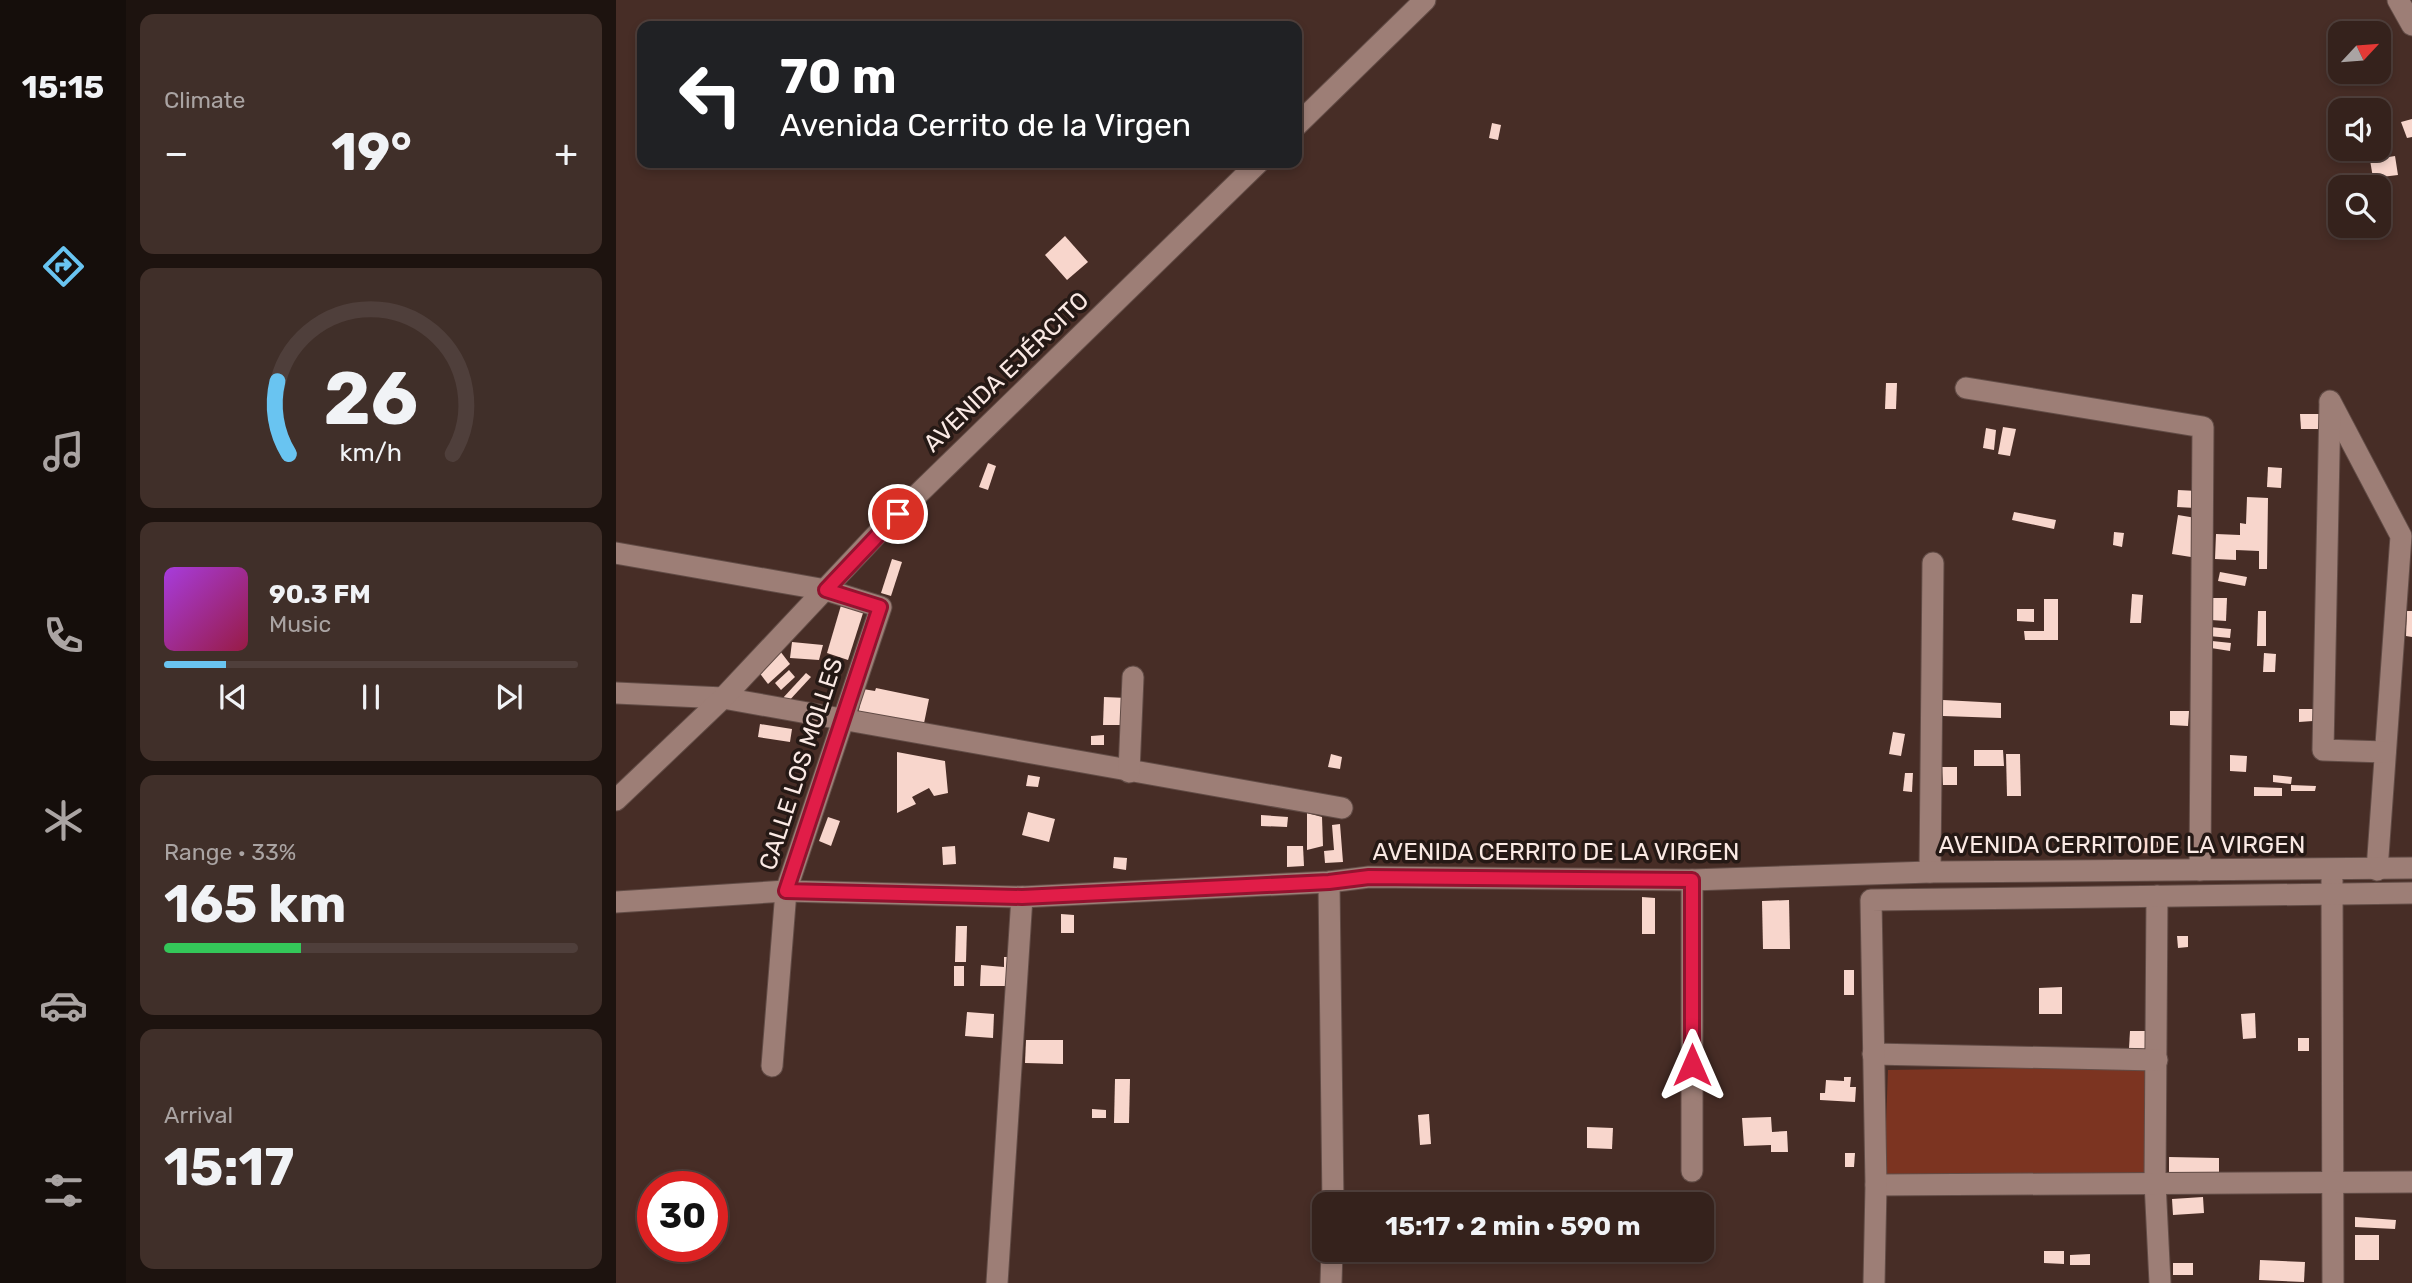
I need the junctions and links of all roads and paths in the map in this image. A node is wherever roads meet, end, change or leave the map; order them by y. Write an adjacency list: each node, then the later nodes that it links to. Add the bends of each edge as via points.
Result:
1 (1425, 0): 4 (street)
2 (2398, 0): 3 (street)
3 (2412, 25)
4 (1302, 120)
5 (1253, 168): 9 (street, AVENIDA EJÉRCITO, via 878,533)
6 (1966, 388): 19 (street, via 2203,427)
7 (616, 553): 9 (street)
8 (1934, 562): 22 (street)
9 (826, 590): 12 (street, AVENIDA EJÉRCITO); 13 (street, CALLE LOS MOLLES, via 880,607)
10 (1133, 677): 15 (street)
11 (616, 693): 12 (street)
12 (723, 698): 13 (street); 16 (street, AVENIDA EJÉRCITO)
13 (844, 718): 15 (street); 25 (street, CALLE LOS MOLLES)
14 (2385, 752): 14 (street, via 2401,536 2330,401 2322,750); 20 (street)
15 (1129, 772): 17 (street)
16 (616, 800)
17 (1342, 808)
18 (2412, 868): 20 (street, AVENIDA CERRITO DE LA VIRGEN)
19 (2200, 870): 21 (street, AVENIDA CERRITO DE LA VIRGEN); 22 (street, AVENIDA CERRITO DE LA VIRGEN)
20 (2377, 870): 21 (street, AVENIDA CERRITO DE LA VIRGEN)
21 (2332, 871): 26 (street)
22 (1930, 872): 23 (street, AVENIDA CERRITO DE LA VIRGEN)
23 (1692, 880): 24 (street, AVENIDA CERRITO DE LA VIRGEN, via 1369,877); 34 (street)
24 (1329, 882): 29 (street, AVENIDA CERRITO DE LA VIRGEN); 39 (street)
25 (786, 891): 29 (street, AVENIDA CERRITO DE LA VIRGEN); 30 (street, AVENIDA CERRITO DE LA VIRGEN); 33 (street, CALLE LOS MOLLES)
26 (2331, 893): 27 (street); 28 (street); 35 (street)
27 (2412, 893)
28 (2157, 896): 31 (street, via 1871,900); 32 (street)
29 (1022, 897): 41 (street)
30 (616, 902)
31 (1873, 1054): 32 (street); 38 (street)
32 (2157, 1060): 36 (street)
33 (772, 1066)
34 (1692, 1171)
35 (2331, 1181): 36 (street); 37 (street); 45 (street)
36 (2155, 1182): 38 (street); 44 (street)
37 (2412, 1182)
38 (1876, 1185): 43 (street)
39 (1332, 1192)
40 (1332, 1262): 42 (street)
41 (997, 1283)
42 (1331, 1283)
43 (1874, 1283)
44 (2160, 1283)
45 (2333, 1283)

